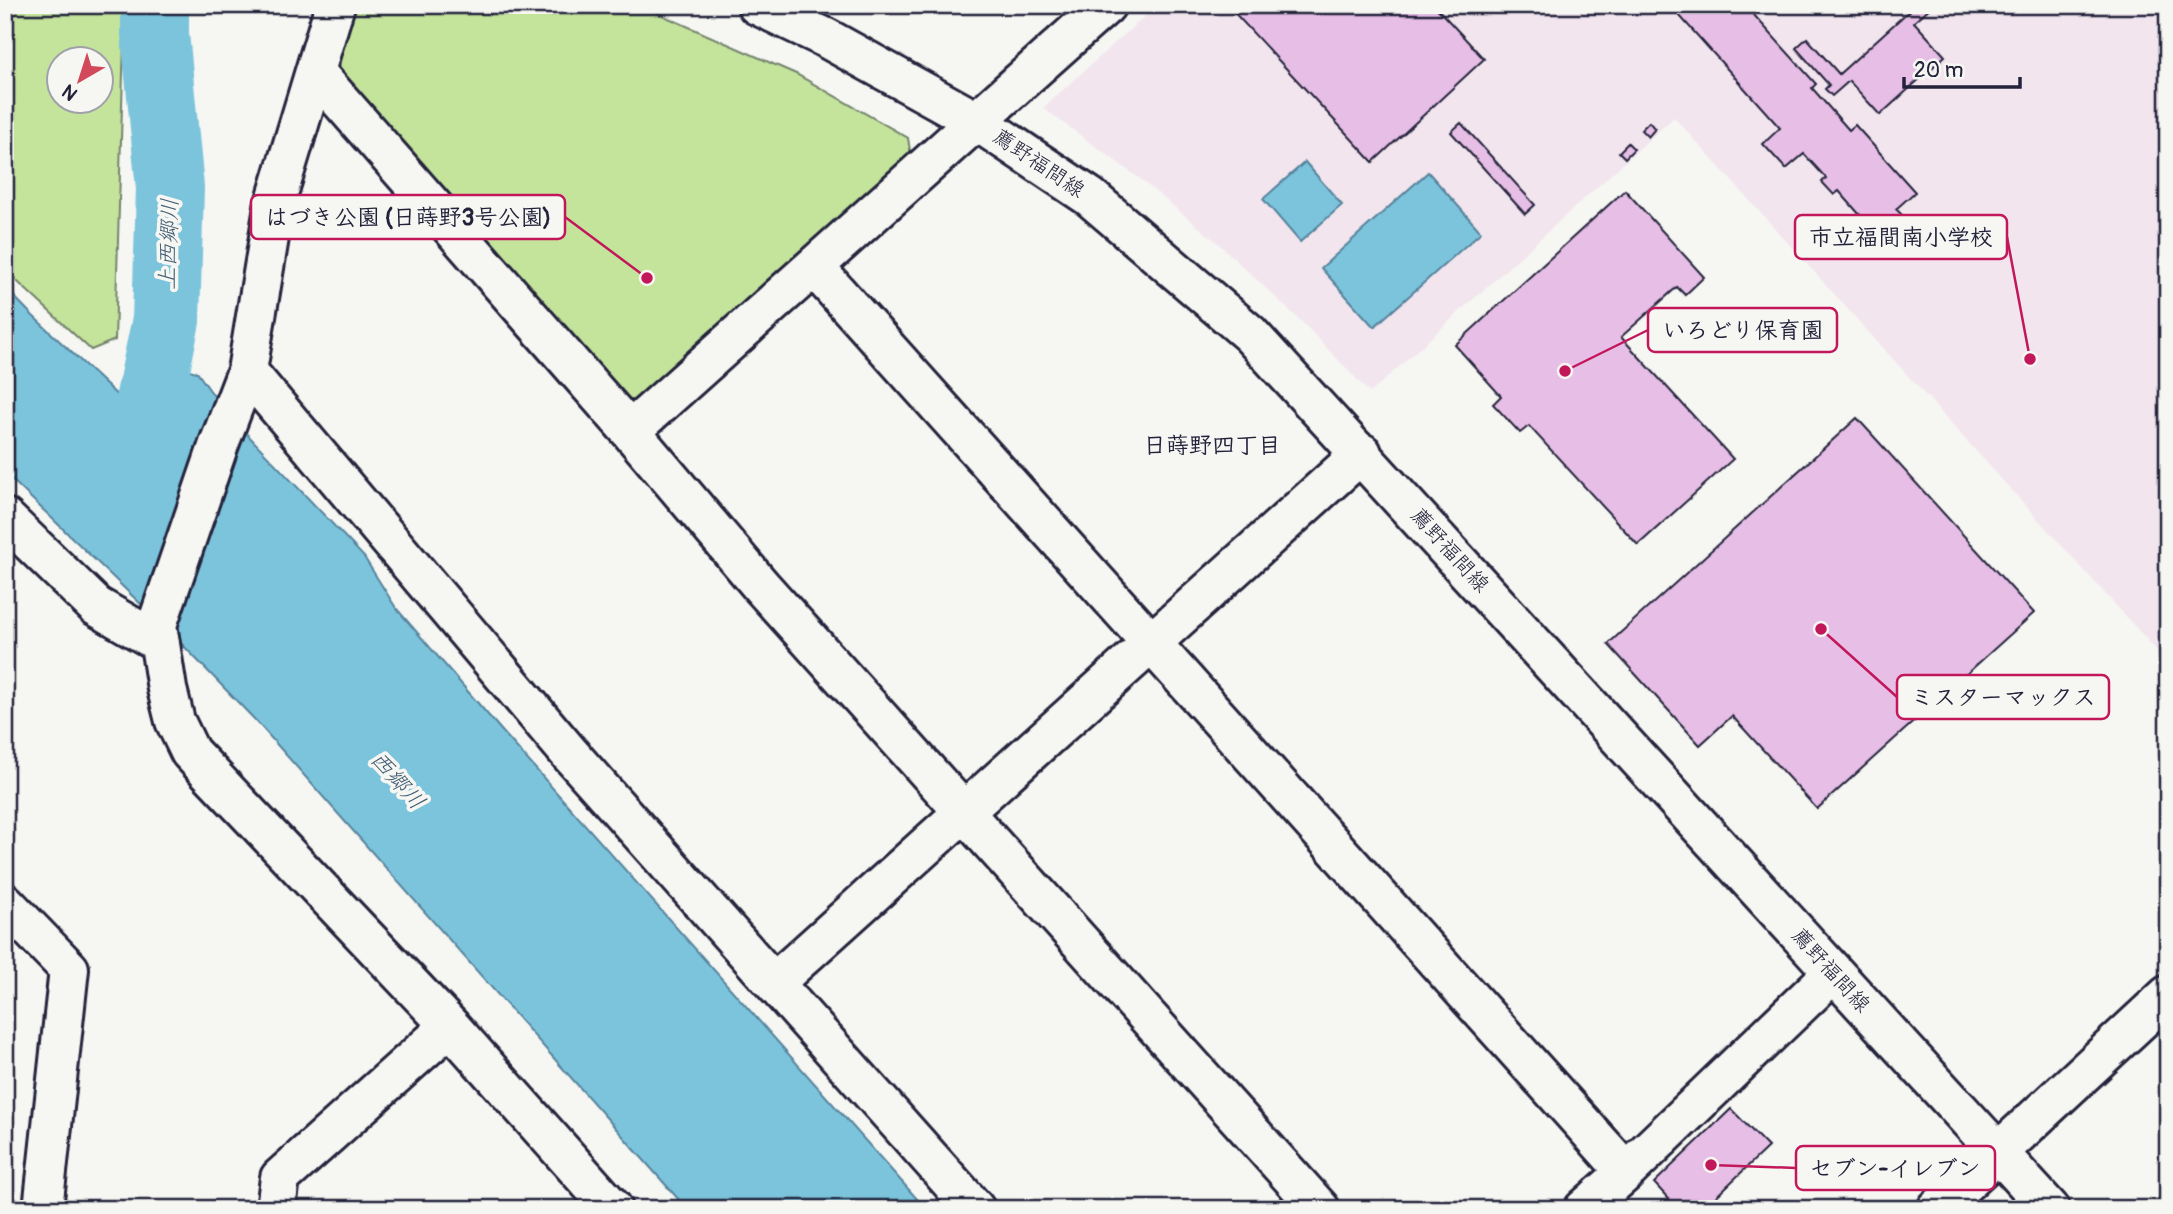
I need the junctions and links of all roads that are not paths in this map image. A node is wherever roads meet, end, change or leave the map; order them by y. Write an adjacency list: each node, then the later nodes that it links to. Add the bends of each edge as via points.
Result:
1 (335, 5): 4 (street)
2 (757, 5): 5 (street, 薦野福間線)
3 (1106, 5): 5 (street)
4 (316, 73): 7 (street, via 274,208); 8 (street)
5 (978, 122): 6 (street); 9 (street, 薦野福間線, via 1090,197 1250,334)
6 (814, 267): 8 (street); 12 (street)
7 (247, 371): 11 (street); 16 (street, via 570,754)
8 (630, 431): 13 (street, via 761,586)
9 (1362, 453): 12 (street); 15 (street, 薦野福間線)
10 (5, 518): 11 (street, via 96,606)
11 (159, 634): 18 (street, via 175,721 190,752)
12 (1151, 643): 13 (street); 20 (street)
13 (964, 812): 16 (street); 25 (street)
14 (5, 903): 21 (street, via 69,969)
15 (1833, 974): 19 (street, 薦野福間線); 20 (street)
16 (775, 982): 24 (street)
17 (2168, 995): 19 (street)
18 (450, 1026): 22 (street, via 280,1178); 23 (street)
19 (1998, 1152): 27 (street); 28 (street, 薦野福間線)
20 (1626, 1172): 26 (street)
21 (43, 1209)
22 (276, 1209)
23 (613, 1209)
24 (975, 1209)
25 (1320, 1209)
26 (1584, 1209)
27 (1937, 1209)
28 (2050, 1209)

